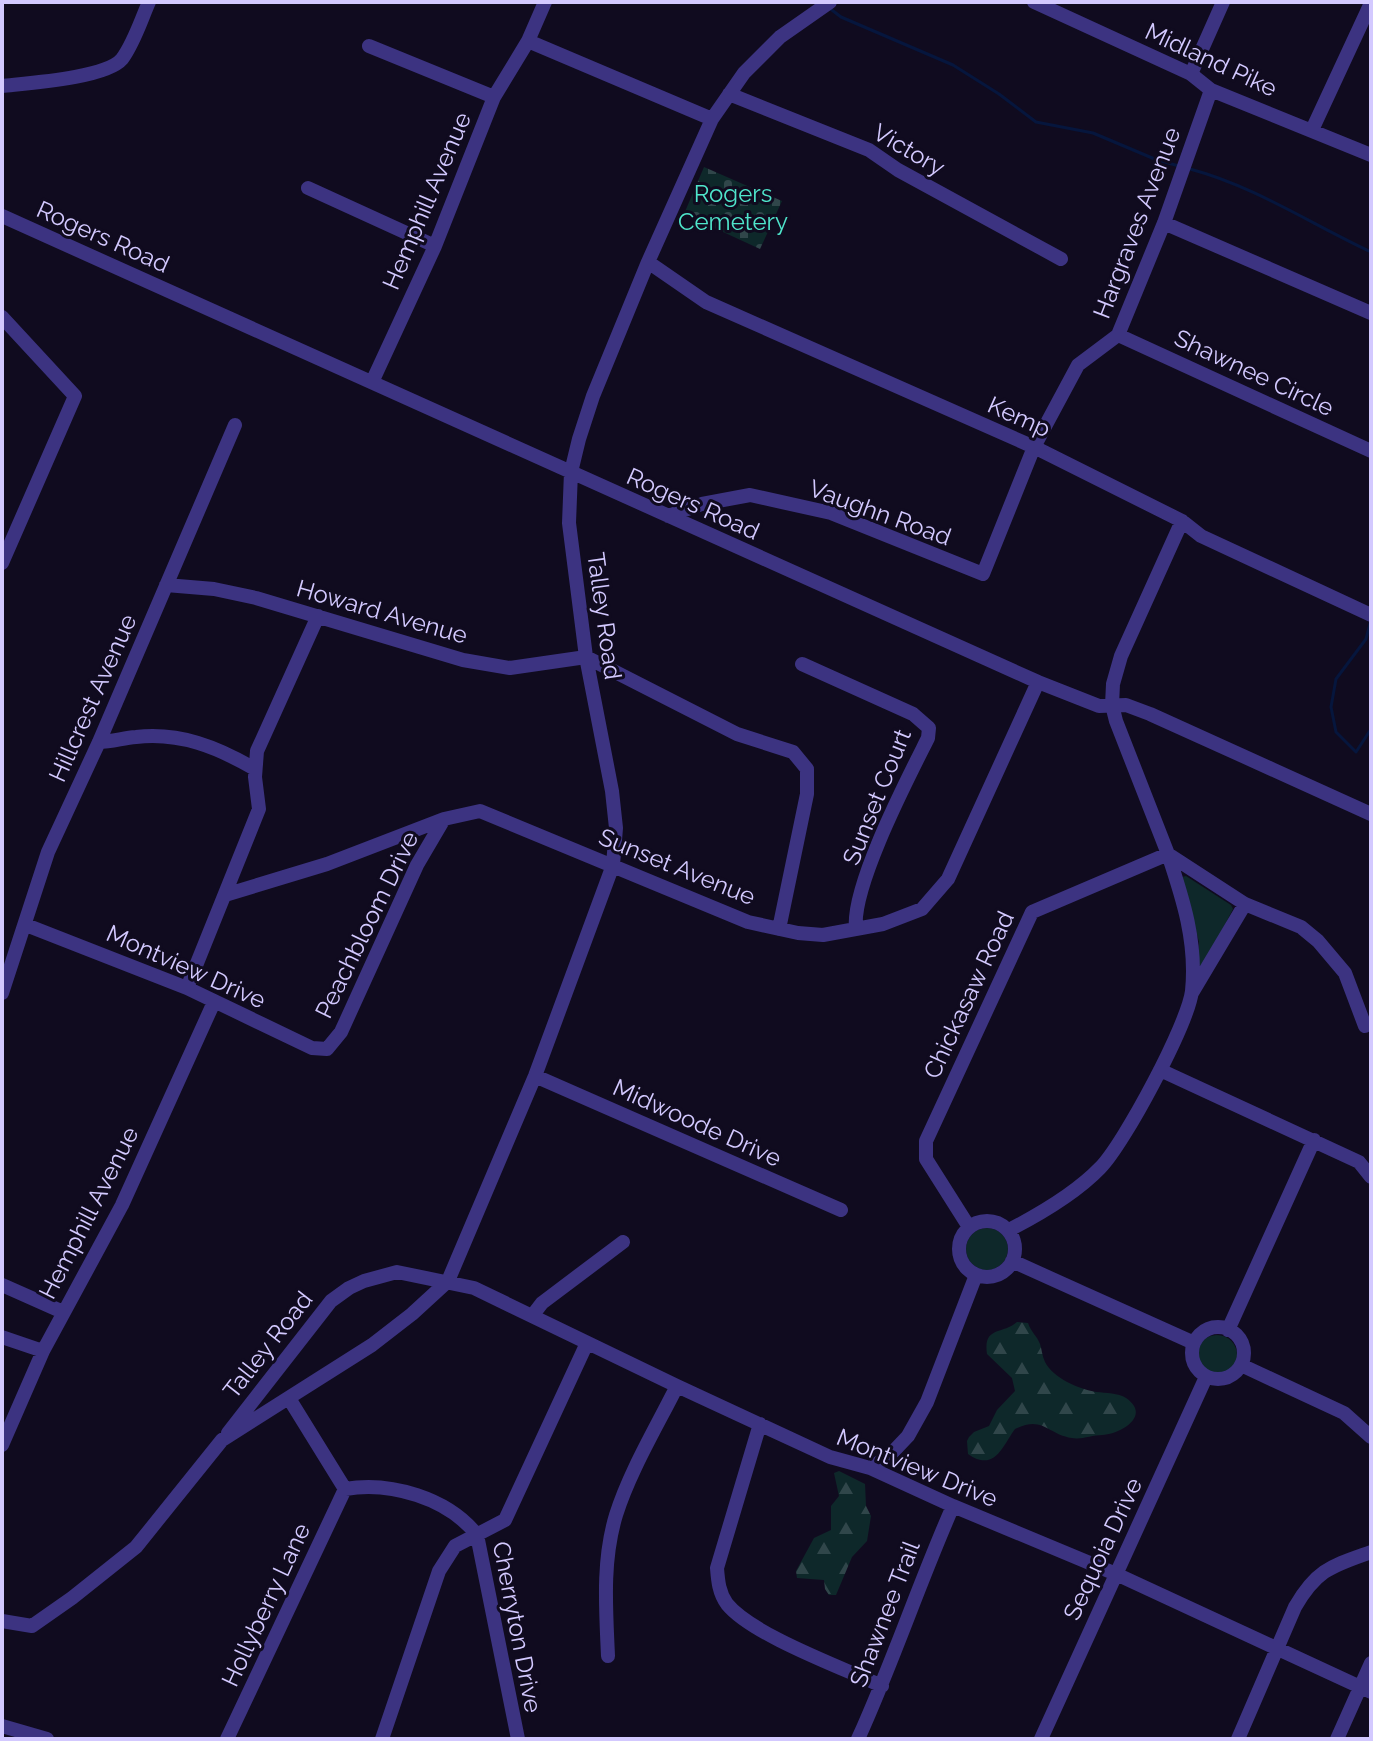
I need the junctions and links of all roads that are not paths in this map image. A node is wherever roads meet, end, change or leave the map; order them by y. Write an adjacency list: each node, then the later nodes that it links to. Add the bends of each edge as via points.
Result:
1 (149, 2): 10 (street, via 127,51 109,69)
2 (545, 2): 7 (street, Hemphill Avenue)
3 (830, 2): 12 (street, Talley Road, via 780,37)
4 (1034, 2): 9 (street, Midland Pike)
5 (1223, 2): 9 (street)
6 (1371, 3): 15 (street)
7 (528, 41): 13 (street, Hemphill Avenue); 14 (street)
8 (369, 46): 13 (street)
9 (1191, 74): 11 (street, Midland Pike)
10 (2, 86)
11 (1211, 90): 15 (street, Midland Pike); 19 (street, Hargraves Avenue)
12 (729, 94): 14 (street, Talley Road); 21 (street, Victory, via 869,150)
13 (494, 97): 20 (street, Hemphill Avenue)
14 (712, 119): 22 (street, Talley Road)
15 (1312, 130): 16 (street, Midland Pike)
16 (1371, 155)
17 (308, 188): 20 (street)
18 (2, 216): 26 (street, Rogers Road)
19 (1164, 223): 23 (street); 25 (street, Hargraves Avenue)
20 (435, 246): 26 (street, Hemphill Avenue)
21 (1061, 259)
22 (648, 262): 28 (street, Kemp, via 706,302); 30 (street, Talley Road, via 593,396)
23 (1371, 313)
24 (2, 317): 33 (street, via 75,396)
25 (1118, 335): 28 (street, Hargraves Avenue, via 1078,365); 29 (street, Shawnee Circle)
26 (373, 380): 30 (street, Rogers Road)
27 (235, 425): 35 (street, Hillcrest Avenue)
28 (1034, 447): 32 (street, Kemp); 34 (street, Hargraves Avenue)
29 (1371, 451)
30 (571, 472): 31 (street, Rogers Road); 38 (street, Talley Road, via 569,523)
31 (668, 516): 34 (street, Vaughn Road, via 750,495 831,513); 40 (street, Rogers Road)
32 (1182, 521): 36 (street, Kemp, via 1201,536); 41 (street, via 1121,656)
33 (2, 563)
34 (983, 574)
35 (166, 585): 37 (street, Howard Avenue, via 214,589); 42 (street, Hillcrest Avenue)
36 (1371, 615)
37 (318, 616): 38 (street, Howard Avenue, via 463,660 510,668); 43 (street, via 257,751)
38 (586, 657): 47 (street, Talley Road, via 612,791); 51 (street, via 737,734 793,752 807,769 807,794)
39 (802, 664): 52 (street, Sunset Court, via 913,714 929,728 875,852)
40 (1038, 682): 41 (street, Rogers Road, via 1099,706); 52 (street, Sunset Avenue, via 948,879 922,909)
41 (1112, 705): 44 (street, Rogers Road, via 1150,714); 46 (street)
42 (99, 742): 43 (street, via 183,737); 50 (street, Hillcrest Avenue, via 48,852)
43 (255, 769): 48 (street, via 259,809)
44 (1371, 814)
45 (444, 819): 47 (street, Sunset Avenue, via 480,811); 48 (street, Sunset Avenue, via 327,864); 58 (street, Peachbloom Drive, via 417,865 341,1032)
46 (1168, 854): 49 (street); 55 (street, via 1187,911); 64 (street, Chickasaw Road, via 1032,912 926,1141 926,1159)
47 (613, 865): 51 (street, Sunset Avenue, via 748,922); 60 (street, Talley Road)
48 (225, 895): 53 (street)
49 (1245, 904): 55 (street); 57 (street, via 1301,927 1318,941 1345,973)
50 (26, 925): 53 (street, Montview Drive); 54 (street, Hillcrest Avenue)
51 (779, 929): 52 (street, Sunset Avenue, via 823,935)
52 (856, 929)
53 (187, 988): 56 (street, Montview Drive)
54 (2, 993)
55 (1192, 994): 59 (street)
56 (214, 1002): 58 (street, Montview Drive, via 312,1048); 71 (street, Hemphill Avenue, via 122,1205)
57 (1365, 1026)
58 (327, 1049)
59 (1160, 1070): 61 (street); 65 (street, via 1100,1168)
60 (535, 1076): 63 (street, Midwoode Drive); 69 (street, Talley Road)
61 (1314, 1140): 62 (street, via 1359,1162); 73 (street)
62 (1371, 1177)
63 (841, 1210)
64 (969, 1227): 65 (street, via 991,1221); 68 (street, via 958,1248 961,1260)
65 (1009, 1230): 67 (street)
66 (623, 1242): 72 (street)
67 (1012, 1261): 68 (street, via 997,1276); 76 (street)
68 (976, 1275): 86 (street, via 917,1421 899,1446)
69 (448, 1281): 72 (street, Montview Drive); 81 (street, Talley Road, via 372,1345); 84 (street, Talley Road, via 397,1272 364,1281 331,1301)
70 (2, 1285): 71 (street)
71 (63, 1312): 77 (street, Hemphill Avenue)
72 (532, 1316): 75 (street, Montview Drive)
73 (1228, 1330): 76 (street, via 1215,1327); 78 (street, via 1240,1339)
74 (2, 1337): 77 (street)
75 (587, 1343): 80 (street, Montview Drive); 89 (street, via 505,1520)
76 (1194, 1343): 79 (street, via 1192,1359)
77 (43, 1351): 85 (street, Hemphill Avenue)
78 (1241, 1365): 79 (street, via 1234,1374); 83 (street, via 1344,1413)
79 (1206, 1377): 91 (street, Sequoia Drive)
80 (677, 1386): 82 (street, Montview Drive); 94 (street, via 616,1514 605,1586)
81 (290, 1400): 84 (street, Talley Road); 87 (street)
82 (760, 1424): 86 (street, Montview Drive, via 830,1457); 96 (street, via 717,1568 719,1591 739,1617)
83 (1371, 1437)
84 (222, 1440): 92 (street, Talley Road, via 136,1547 32,1626)
85 (2, 1445)
86 (870, 1468): 88 (street, Montview Drive)
87 (345, 1489): 89 (street, Cherryton Drive, via 367,1485 419,1495 467,1522); 100 (street, Hollyberry Lane)
88 (953, 1506): 91 (street, Montview Drive); 96 (street, Shawnee Trail)
89 (477, 1535): 101 (street, via 455,1546 439,1571); 102 (street, Cherryton Drive)
90 (1371, 1552): 93 (street, via 1318,1575 1295,1607)
91 (1116, 1574): 93 (street, Montview Drive); 104 (street, Sequoia Drive)
92 (2, 1621)
93 (1277, 1650): 97 (street, Montview Drive); 105 (street)
94 (608, 1656)
95 (1371, 1663): 97 (street)
96 (882, 1686): 103 (street, Shawnee Trail)
97 (1366, 1689): 106 (street)
98 (2, 1726): 99 (street)
99 (47, 1739)
100 (227, 1739)
101 (382, 1739)
102 (518, 1739)
103 (858, 1739)
104 (1041, 1739)
105 (1238, 1739)
106 (1337, 1739)

